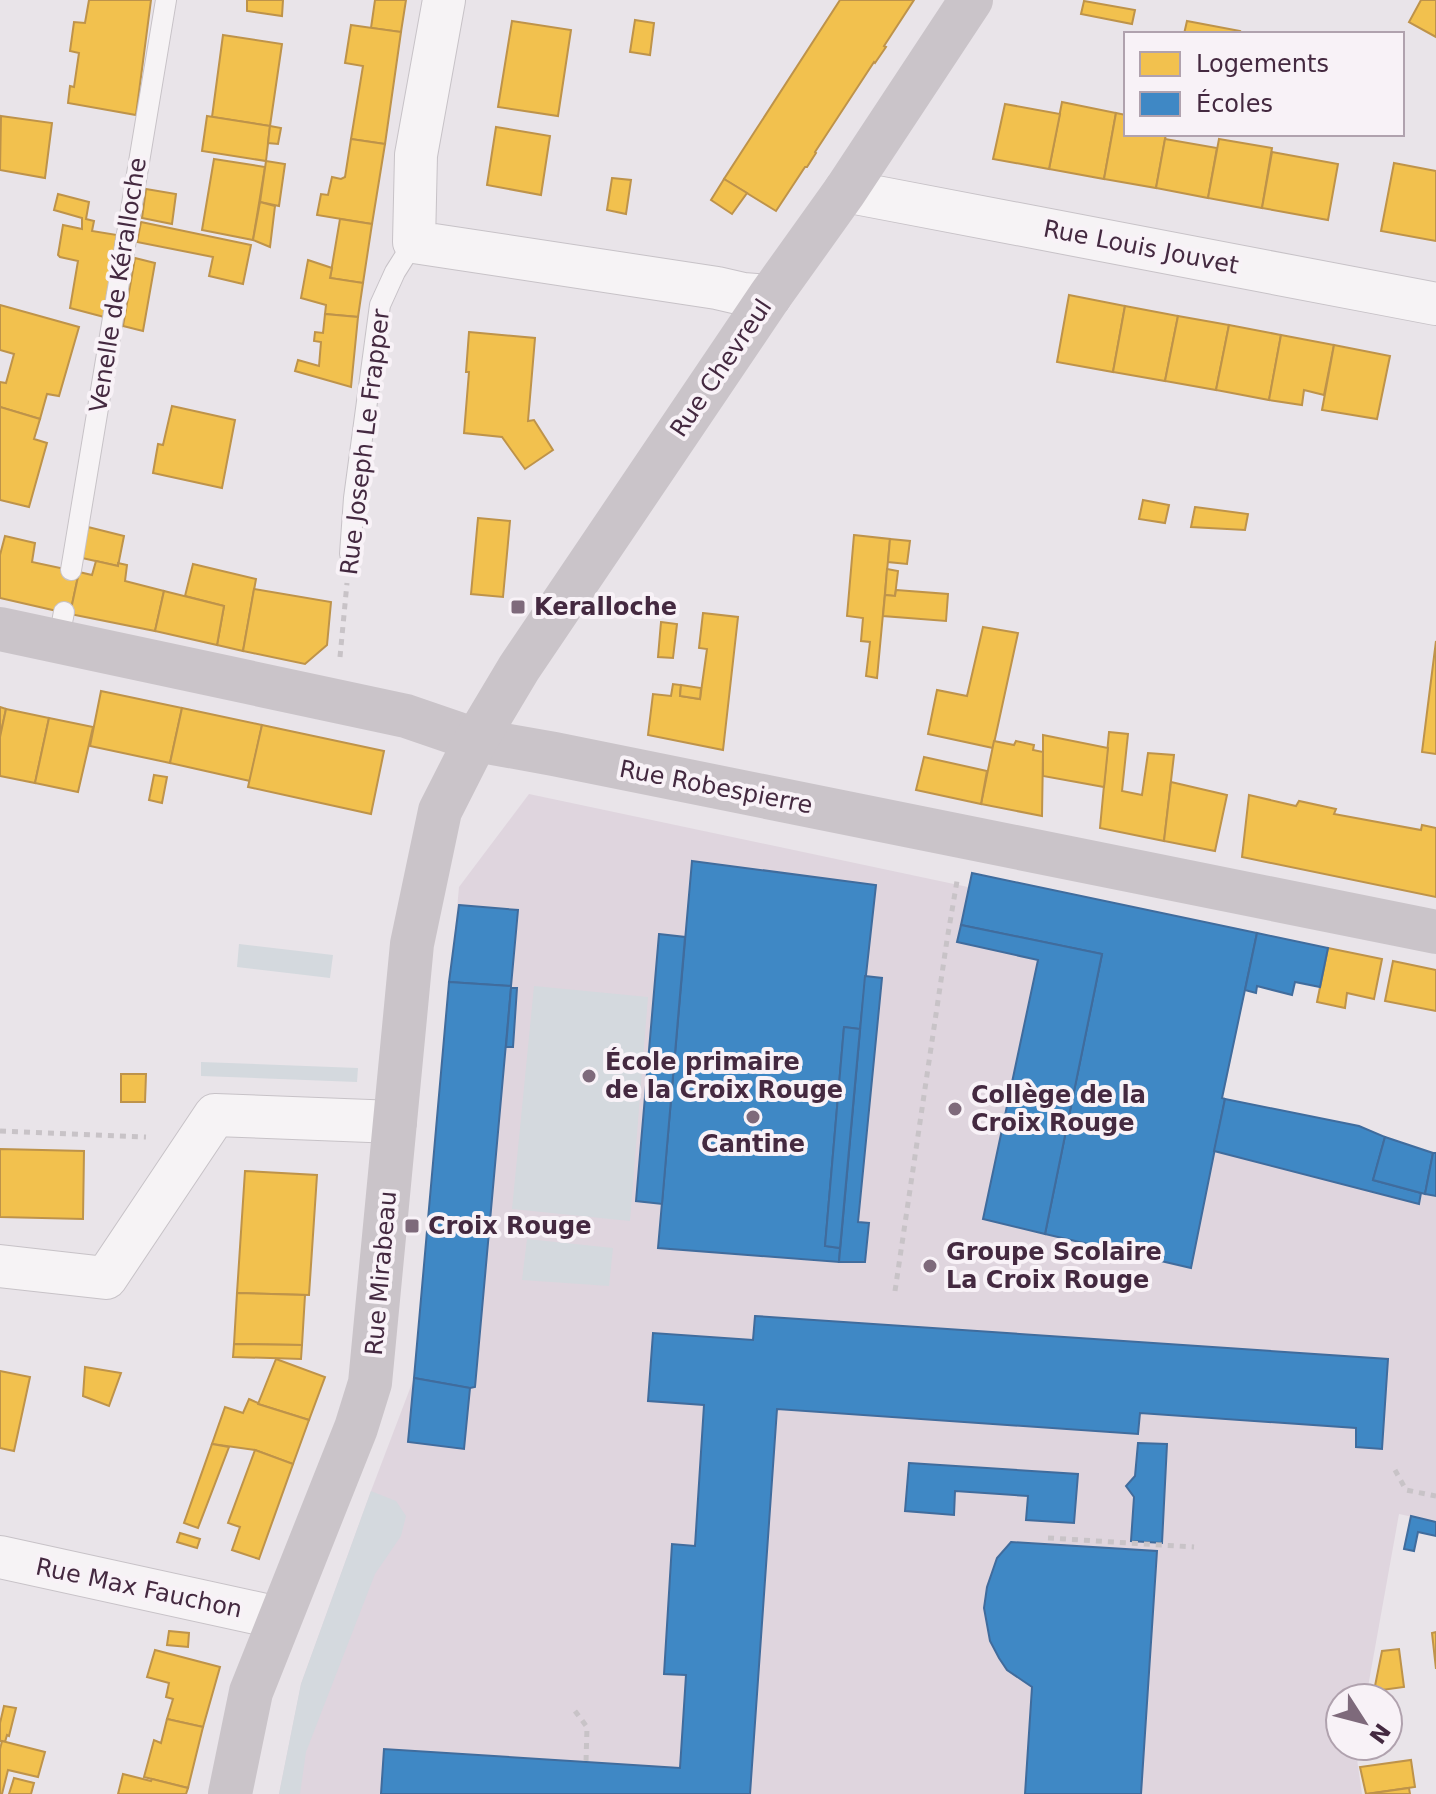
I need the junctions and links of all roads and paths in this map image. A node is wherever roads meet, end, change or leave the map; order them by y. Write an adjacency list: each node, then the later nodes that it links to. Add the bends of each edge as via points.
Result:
1 (166, 0): 9 (lane, Venelle de Kéralloche)
2 (444, 0): 5 (street, via 416,155)
3 (971, 0): 4 (street, Rue Chevreul)
4 (845, 191): 6 (street, Rue Chevreul); 7 (street, Rue Louis Jouvet)
5 (414, 242): 6 (street); 8 (lane, Rue Joseph Le Frapper, via 380,305)
6 (770, 296): 12 (street, Rue Chevreul)
7 (1436, 304)
8 (350, 554): 11 (path, Rue Joseph Le Frapper)
9 (71, 570)
10 (0, 629): 11 (street, Rue Robespierre, via 61,628)
11 (335, 702): 12 (street, Rue Robespierre, via 406,716)
12 (476, 740): 14 (street, Rue Robespierre); 15 (street, Rue Mirabeau, via 440,811 412,944)
13 (957, 885): 19 (path)
14 (1436, 932)
15 (395, 1122): 17 (street, via 215,1115); 25 (street, Rue Mirabeau, via 370,1383)
16 (0, 1131): 17 (path)
17 (199, 1139): 18 (street, via 106,1278)
18 (0, 1266)
19 (895, 1291)
20 (1395, 1470): 21 (path, via 1406,1490)
21 (1436, 1496)
22 (1048, 1538): 23 (path)
23 (1194, 1547)
24 (0, 1557): 25 (street, Rue Max Fauchon)
25 (279, 1618): 28 (street, Rue Mirabeau, via 251,1692)
26 (575, 1711): 27 (path, via 587,1727)
27 (586, 1762)
28 (230, 1794)

